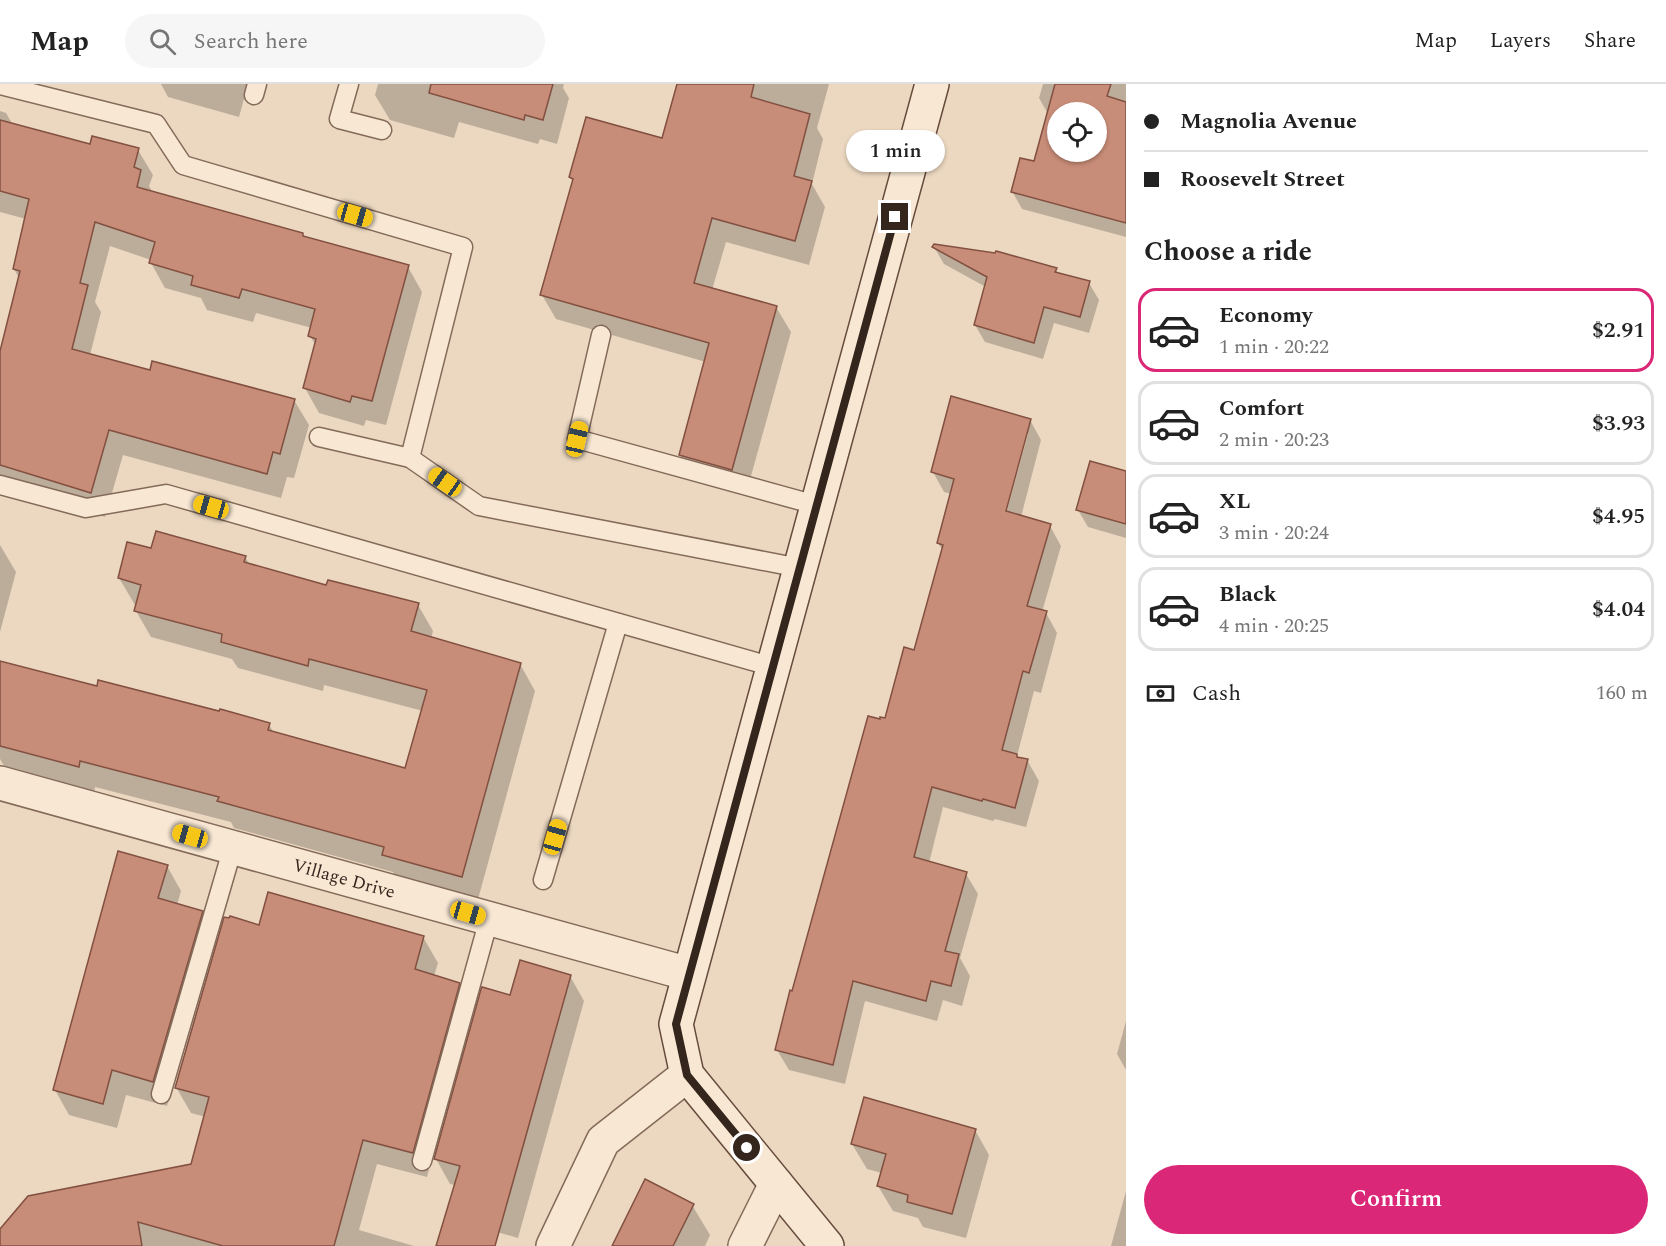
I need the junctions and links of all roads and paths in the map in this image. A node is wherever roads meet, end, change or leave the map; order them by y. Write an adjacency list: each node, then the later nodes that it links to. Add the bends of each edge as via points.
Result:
1 (349, 84): 4 (lane, via 339,119)
2 (932, 84): 9 (main road)
3 (0, 85): 7 (lane, via 156,124 183,165 463,247)
4 (382, 130)
5 (602, 335): 9 (lane, via 577,439)
6 (319, 437): 7 (lane)
7 (410, 458): 10 (lane, via 479,506)
8 (0, 485): 11 (lane, via 86,508 166,494)
9 (816, 505): 10 (main road)
10 (800, 568): 12 (main road)
11 (618, 623): 12 (lane); 15 (lane)
12 (773, 667): 17 (main road)
13 (0, 783): 14 (main road, Village Drive)
14 (233, 848): 16 (main road, Village Drive); 19 (lane)
15 (543, 880)
16 (489, 919): 17 (main road, Village Drive); 20 (lane)
17 (689, 974): 18 (main road, via 676,1024)
18 (687, 1075): 21 (main road); 22 (main road, via 603,1141)
19 (161, 1094)
20 (422, 1161)
21 (776, 1184): 23 (main road); 24 (main road)
22 (553, 1246)
23 (745, 1246)
24 (827, 1246)

